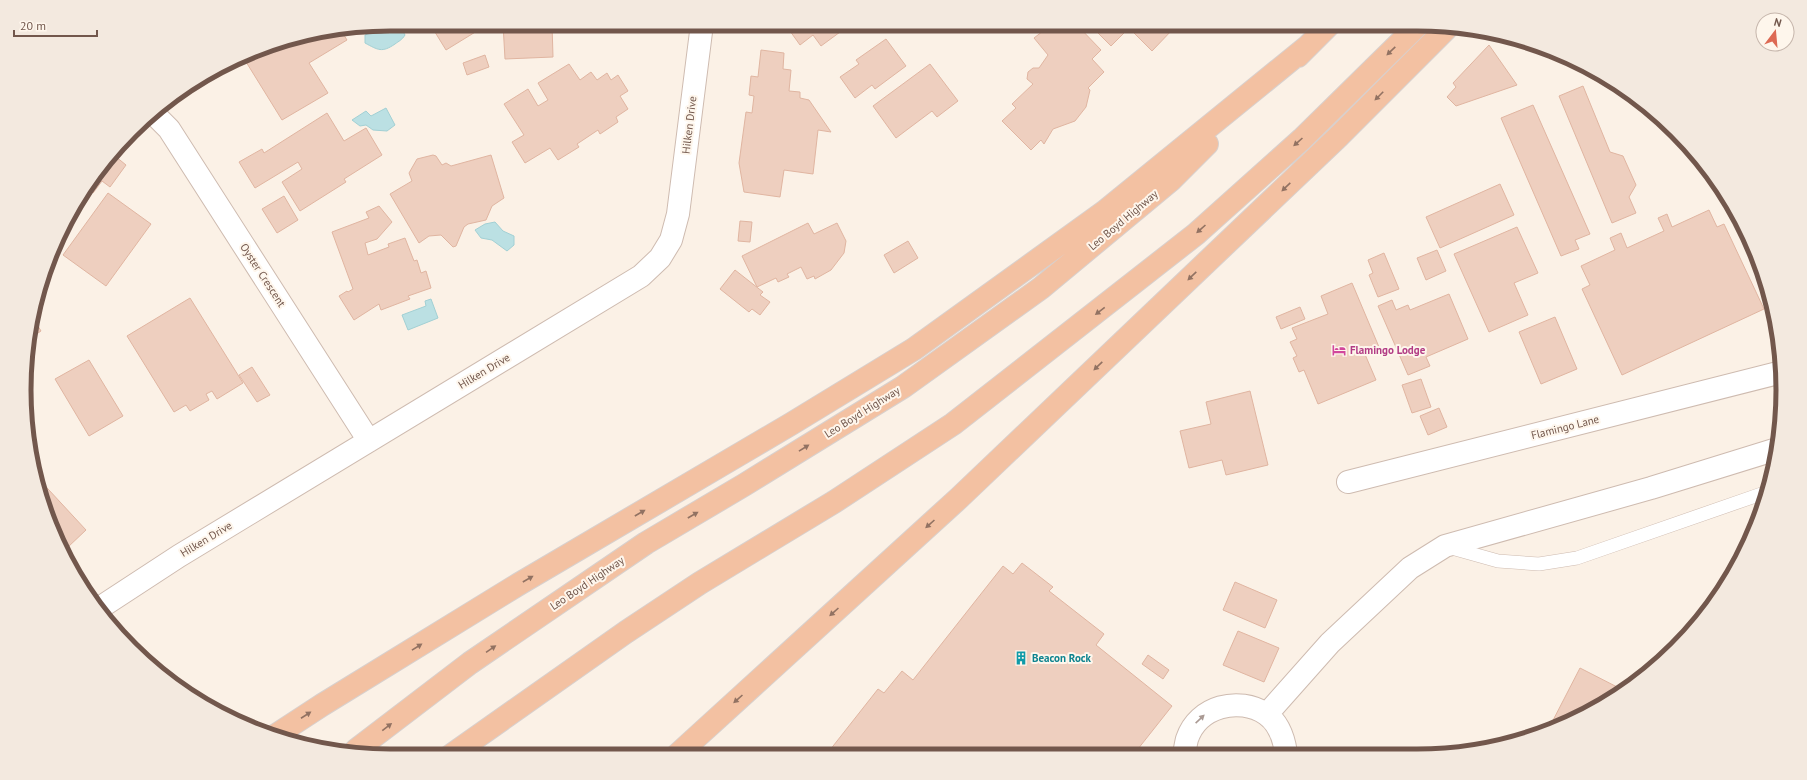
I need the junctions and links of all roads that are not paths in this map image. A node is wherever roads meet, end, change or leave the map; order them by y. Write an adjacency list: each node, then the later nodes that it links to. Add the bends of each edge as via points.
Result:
1 (701, 31): 8 (street, Hilken Drive, via 678,214 670,240 660,258 641,276)
2 (1323, 31): 5 (highway, Leo Boyd Highway)
3 (1412, 31): 17 (highway, one-way to 17, via 1302,138 1196,234 953,424 834,502 700,583)
4 (1443, 32): 18 (highway, one-way to 18, via 1333,142 959,498)
5 (1308, 46): 15 (highway, one-way to 5, via 519,584 914,349 1104,212); 16 (highway, Leo Boyd Highway, one-way to 5, via 470,663 646,543 902,387 1041,288 1171,180)
6 (157, 117): 8 (street, Oyster Crescent, via 169,129)
7 (1775, 374): 10 (street, Flamingo Lane)
8 (369, 441): 13 (street, Hilken Drive, via 179,556)
9 (1771, 450): 12 (street, via 1652,488)
10 (1348, 482)
11 (1760, 494): 12 (lane, via 1577,558 1539,564 1498,561)
12 (1446, 546): 14 (street, via 1410,568 1330,643)
13 (103, 606)
14 (1267, 714): 19 (street, one-way to 14, via 1187,738 1195,724 1211,711 1236,704 1252,707); 20 (street, via 1277,726)
15 (281, 732)
16 (359, 747)
17 (460, 749)
18 (684, 749)
19 (1185, 749)
20 (1285, 749)

